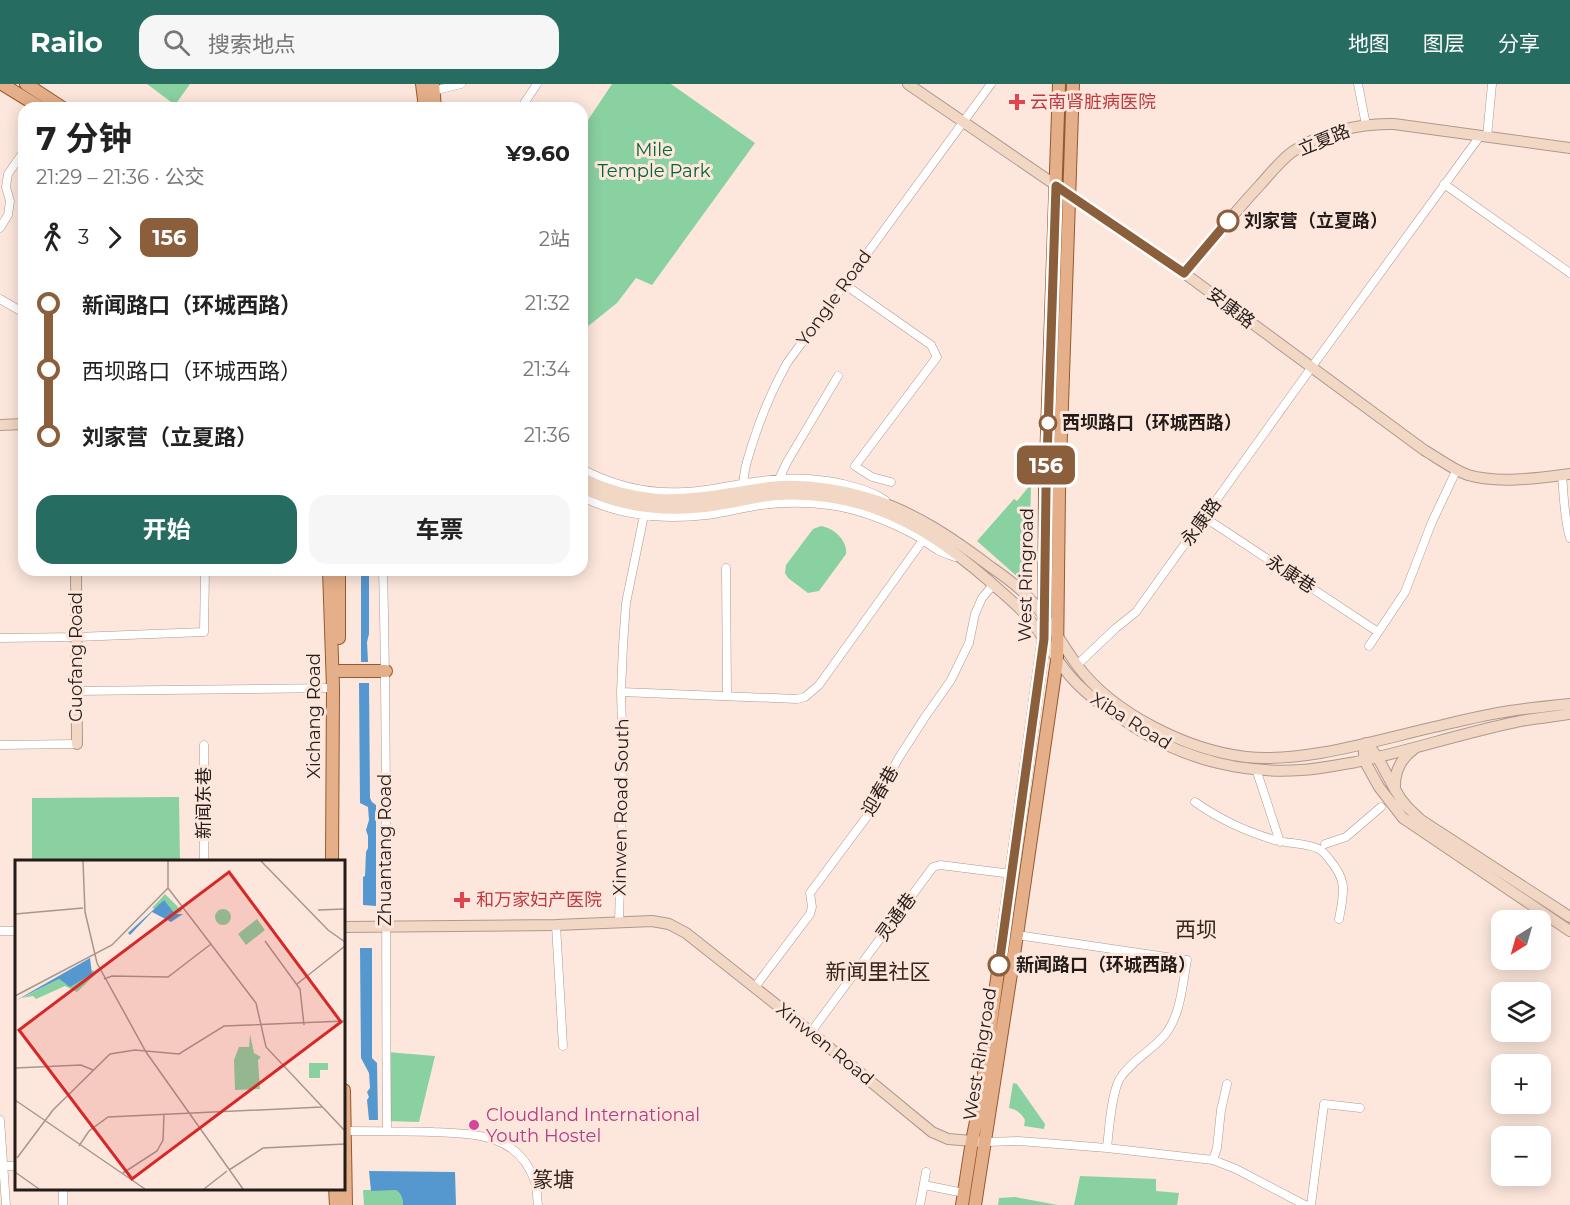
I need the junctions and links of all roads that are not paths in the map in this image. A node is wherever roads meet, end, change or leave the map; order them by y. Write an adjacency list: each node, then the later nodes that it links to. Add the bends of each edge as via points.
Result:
1 (2, 84): 12 (main road)
2 (26, 84): 13 (main road)
3 (461, 84): 11 (street)
4 (537, 84): 16 (street)
5 (908, 84): 17 (street, 安康路)
6 (991, 84): 17 (street, Yongle Road)
7 (1059, 84): 23 (main road, West Ringroad)
8 (1073, 84): 24 (main road, West Ringroad)
9 (1358, 84): 18 (street)
10 (1492, 84): 19 (street)
11 (429, 86): 14 (main road); 15 (main road)
12 (31, 102)
13 (54, 102)
14 (426, 102)
15 (433, 102)
16 (525, 102)
17 (962, 122): 23 (street, 安康路); 28 (street, Yongle Road)
18 (1366, 125): 19 (street, 立夏路, via 1394,124); 26 (street, 立夏路, via 1323,137 1290,154)
19 (1484, 136): 20 (street, 立夏路); 22 (street)
20 (1570, 148)
21 (18, 160): 25 (street, via 8,174 8,215)
22 (1444, 184): 27 (street); 31 (street)
23 (1056, 186): 24 (street, 安康路); 57 (main road, West Ringroad)
24 (1070, 195): 26 (street, 安康路); 59 (main road, West Ringroad)
25 (0, 228)
26 (1184, 273): 31 (street, 安康路)
27 (1570, 273)
28 (844, 284): 40 (street, via 931,345 937,357 855,466 872,477); 41 (street, Yongle Road, via 774,386 745,468)
29 (0, 299): 30 (street)
30 (18, 310)
31 (1311, 368): 35 (street, 安康路, via 1424,450); 46 (street, 永康路)
32 (838, 376): 38 (street)
33 (18, 424): 34 (street)
34 (0, 425)
35 (1457, 469): 37 (street, 安康路, via 1504,479); 58 (street, via 1405,592)
36 (588, 472): 41 (street, via 644,491)
37 (1566, 475): 47 (street, via 1565,515)
38 (780, 479): 41 (street); 44 (street, via 828,481 872,491)
39 (588, 481): 41 (street, Xiba Road, via 627,495 657,499 694,499)
40 (891, 482)
41 (743, 488): 44 (street, Xiba Road, via 827,488 872,499)
42 (588, 491): 49 (street, Xiba Road, via 625,504 664,509 706,507 779,495 829,497 895,516 921,529)
43 (588, 500): 45 (street)
44 (907, 514): 57 (street, Xiba Road, via 948,536 1001,574)
45 (644, 515): 48 (street, via 707,515 779,503 828,504 892,523); 70 (street, Xinwen Road South, via 626,603)
46 (1204, 517): 58 (street, 永康巷); 65 (street, 永康路, via 1137,612)
47 (1570, 538)
48 (923, 540): 49 (street); 71 (street, Xinwen Road South, via 812,692 797,699)
49 (967, 562): 56 (street, Xiba Road)
50 (726, 568): 71 (street)
51 (76, 576): 60 (street, Guofang Road)
52 (204, 576): 60 (street, via 204,632)
53 (329, 576): 68 (main road, Xichang Road)
54 (339, 576): 66 (main road, Xichang Road)
55 (383, 576): 67 (street, Zhuantang Road)
56 (993, 585): 62 (street, Xiba Road, via 1024,613); 101 (street, 迎春巷, via 982,598 969,643 951,680 898,759 871,811 810,893 810,914)
57 (1044, 617): 59 (street, Xiba Road); 62 (main road, West Ringroad)
58 (1378, 632): 63 (street)
59 (1058, 636): 64 (main road, West Ringroad); 65 (street, Xiba Road)
60 (76, 637): 61 (street); 69 (street, Guofang Road)
61 (0, 638)
62 (1044, 639): 64 (street, Xiba Road); 92 (main road, West Ringroad)
63 (1368, 646)
64 (1057, 660): 82 (street, Xiba Road, via 1087,694 1154,739 1212,761); 100 (main road, West Ringroad)
65 (1077, 664): 74 (street, Xiba Road, via 1092,684 1128,711 1196,746 1248,757 1276,758)
66 (340, 671): 67 (main road); 91 (main road, Xichang Road)
67 (386, 671): 96 (street, Zhuantang Road)
68 (333, 688): 69 (street); 90 (main road, Xichang Road)
69 (76, 691): 75 (street, Guofang Road)
70 (621, 692): 71 (street, Xinwen Road South); 95 (street, Xinwen Road South)
71 (727, 696)
72 (1570, 704): 74 (street, Xiba Road, via 1509,711)
73 (1570, 714): 78 (street, Xiba Road, via 1517,721)
74 (1366, 743): 79 (street); 80 (street)
75 (77, 744): 76 (street)
76 (0, 745)
77 (204, 745): 89 (street, 新闻东巷)
78 (1416, 747): 79 (street, Xiba Road); 84 (street, via 1398,767)
79 (1377, 757): 80 (street, Xiba Road); 84 (street)
80 (1364, 760): 81 (street, Xiba Road); 83 (street)
81 (1338, 765): 82 (street, Xiba Road, via 1303,770); 83 (street, via 1361,769)
82 (1256, 769): 87 (street)
83 (1376, 781): 99 (street, via 1403,818)
84 (1395, 790): 93 (street, via 1421,820)
85 (1195, 802): 87 (street, via 1217,817)
86 (1381, 807): 88 (street, via 1346,837)
87 (1280, 842): 94 (street, via 1321,849 1339,871 1344,892)
88 (1325, 844)
89 (204, 860)
90 (332, 860)
91 (340, 860)
92 (1012, 874): 102 (street, 灵通巷, via 933,867); 109 (main road, West Ringroad, via 980,1102)
93 (1570, 917)
94 (1339, 919)
95 (619, 923): 97 (street, Xinwen Road); 101 (street, Xinwen Road, via 652,921 674,926)
96 (385, 926): 97 (street, Xinwen Road); 98 (street, Xinwen Road); 108 (street, Zhuantang Road)
97 (556, 926): 103 (street)
98 (345, 927)
99 (1570, 931)
100 (1017, 935): 109 (main road, West Ringroad); 110 (street, via 1186,960 1177,1014 1171,1027 1120,1079)
101 (754, 987): 102 (street, Xinwen Road)
102 (811, 1032): 109 (street, Xinwen Road, via 932,1132 948,1139)
103 (562, 1046)
104 (1227, 1084): 111 (street)
105 (1360, 1108): 125 (street, via 1324,1104)
106 (0, 1120): 112 (street)
107 (345, 1131): 108 (street)
108 (387, 1131): 121 (street, via 474,1134 502,1143 524,1161 535,1183)
109 (978, 1142): 110 (street, Xinwen Road); 117 (main road, West Ringroad); 123 (main road, West Ringroad)
110 (1107, 1148): 111 (street, Xinwen Road)
111 (1213, 1160): 124 (street, Xinwen Road)
112 (2, 1166): 118 (street)
113 (345, 1168): 120 (main road)
114 (926, 1172): 115 (street)
115 (924, 1185): 117 (street); 122 (street)
116 (335, 1190): 119 (main road)
117 (963, 1199)
118 (6, 1205)
119 (336, 1205)
120 (346, 1205)
121 (538, 1205)
122 (920, 1205)
123 (975, 1205)
124 (1305, 1205)
125 (1311, 1205)

